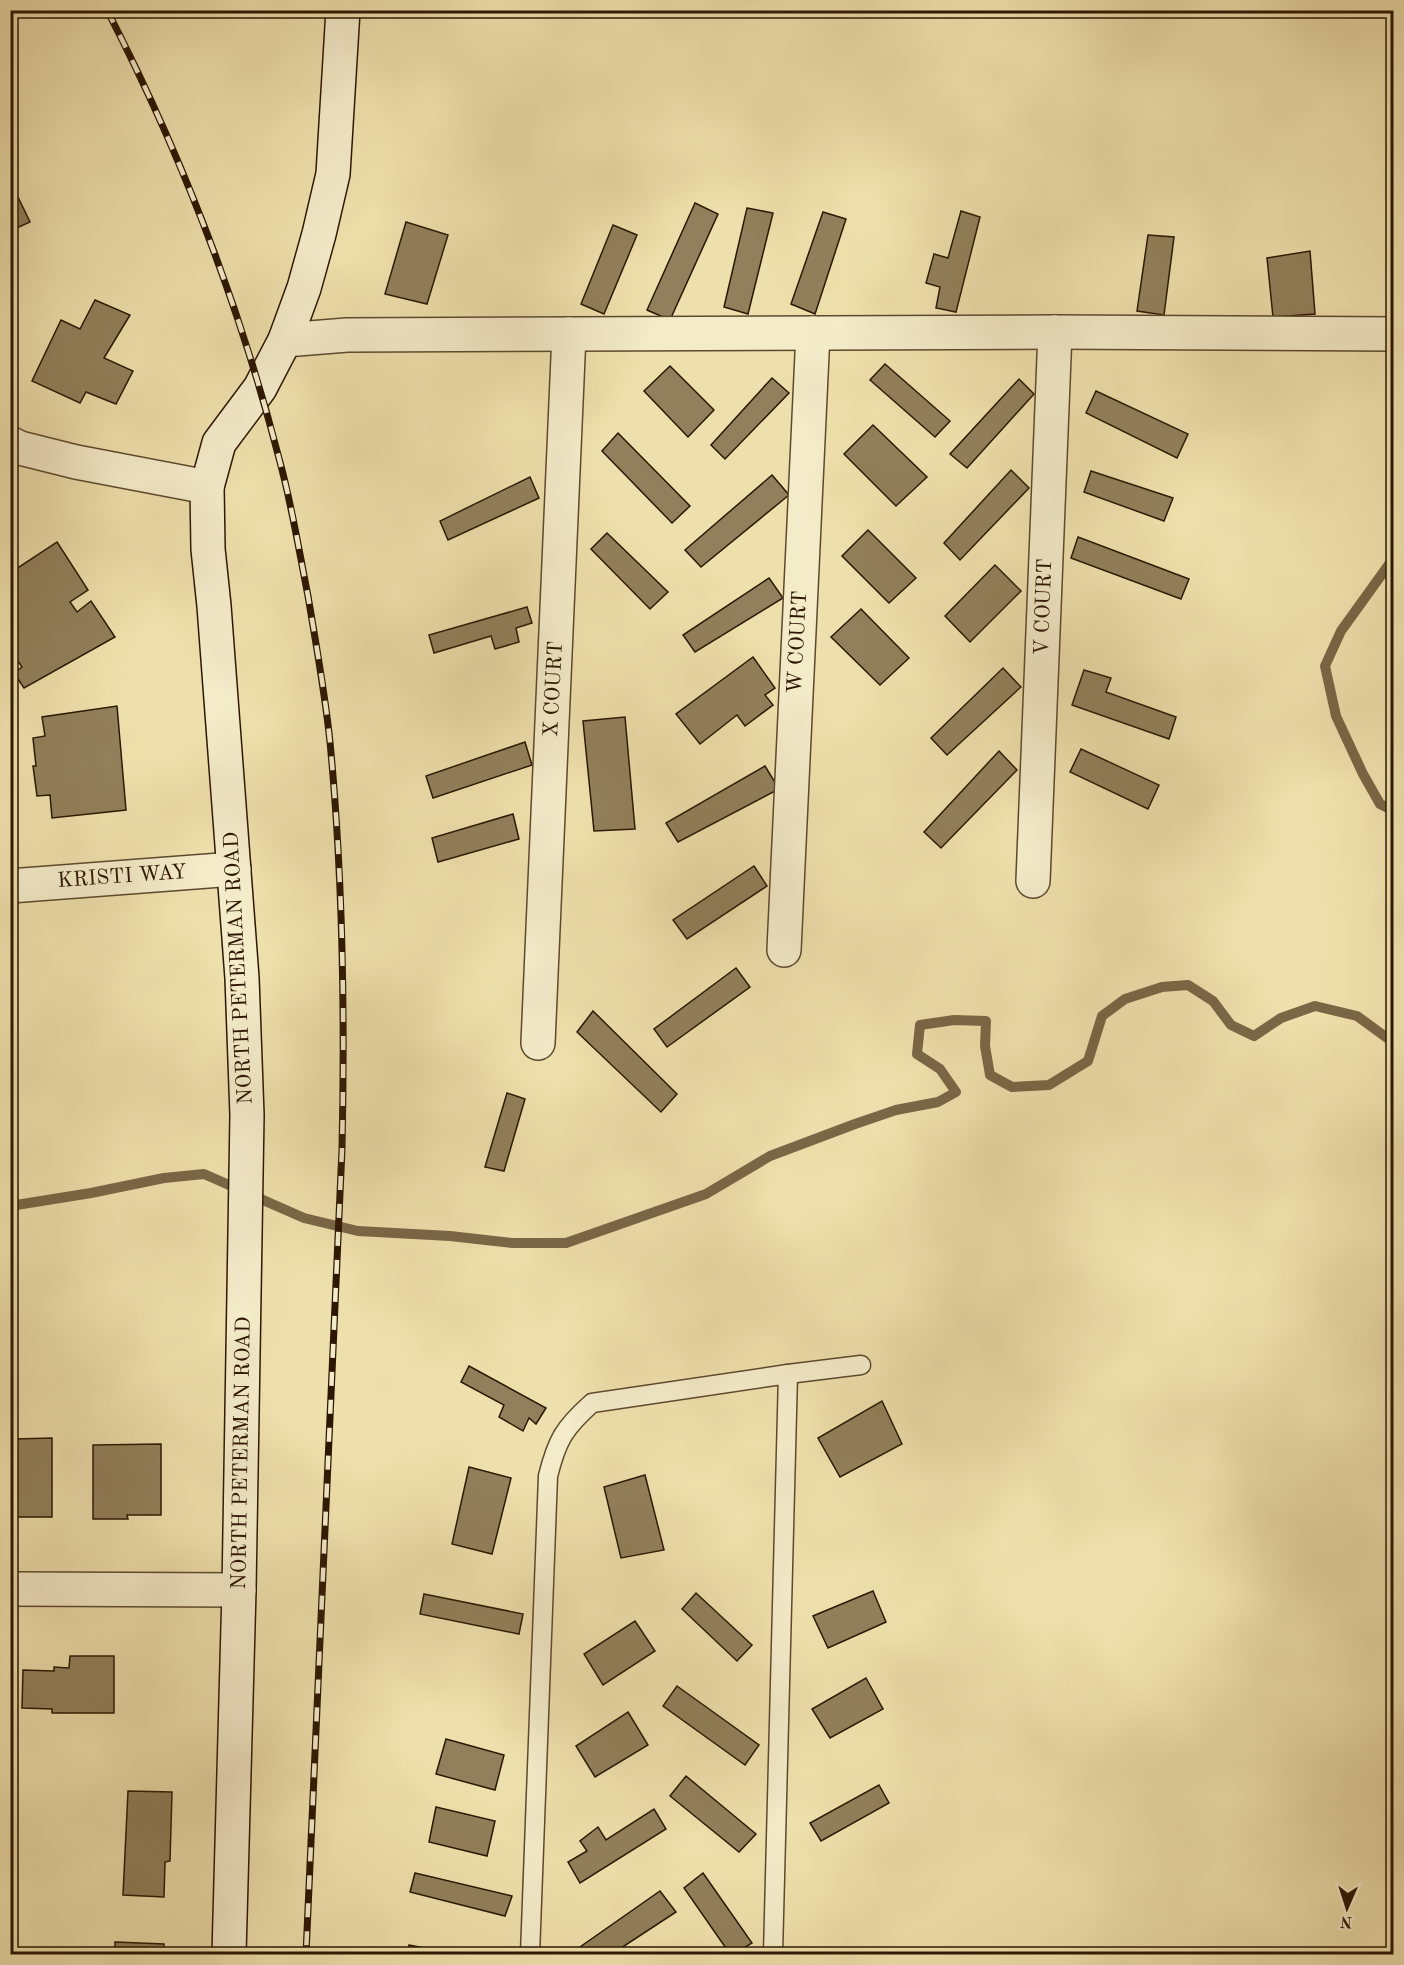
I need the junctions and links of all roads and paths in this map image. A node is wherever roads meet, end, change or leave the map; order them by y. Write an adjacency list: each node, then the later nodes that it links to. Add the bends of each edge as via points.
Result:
1 (344, 10): 6 (street, NORTH PETERMAN ROAD, via 333,174 304,288)
2 (1055, 332): 3 (street); 5 (street); 10 (street, V COURT)
3 (813, 333): 4 (street); 12 (street, W COURT)
4 (569, 334): 6 (street, via 347,335); 13 (street, X COURT)
5 (1391, 334)
6 (285, 340): 8 (street, NORTH PETERMAN ROAD, via 260,388 219,443)
7 (10, 444): 8 (street, via 76,462)
8 (207, 487): 9 (street, NORTH PETERMAN ROAD, via 208,549)
9 (234, 868): 11 (street, KRISTI WAY); 17 (street, NORTH PETERMAN ROAD, via 246,1047 247,1151)
10 (1033, 881)
11 (10, 886)
12 (783, 950)
13 (538, 1043)
14 (861, 1365): 15 (lane)
15 (788, 1374): 19 (lane, via 592,1403 573,1420 556,1446 548,1476); 20 (lane)
16 (10, 1589): 17 (street)
17 (239, 1590): 18 (street, NORTH PETERMAN ROAD)
18 (229, 1954)
19 (530, 1954)
20 (773, 1954)

